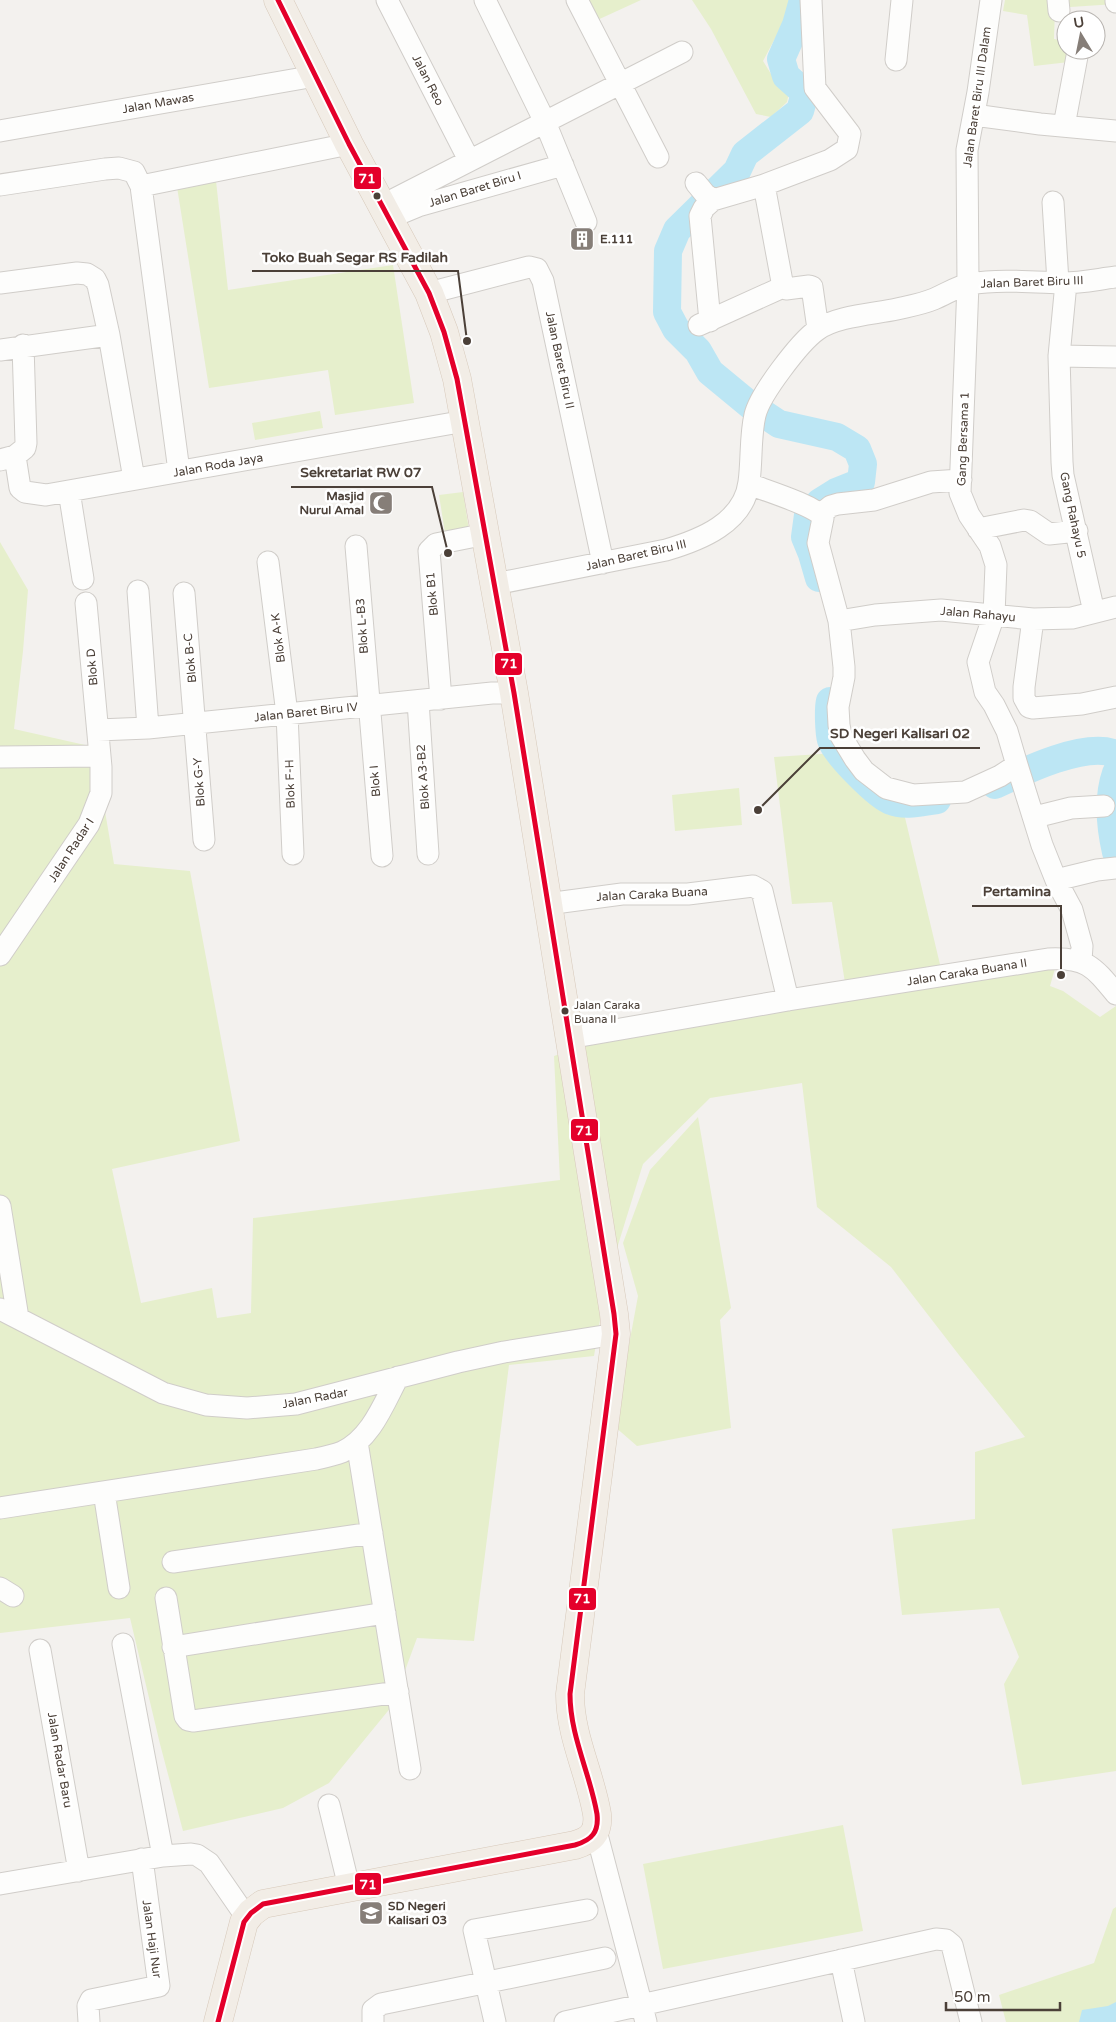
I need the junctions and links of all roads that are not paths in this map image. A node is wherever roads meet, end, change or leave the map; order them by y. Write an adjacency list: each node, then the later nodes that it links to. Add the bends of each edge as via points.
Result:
1 (278, 0): 11 (main road)
2 (387, 0): 20 (street, Jalan Reo)
3 (485, 0): 14 (street)
4 (577, 0): 12 (street)
5 (811, 0): 23 (street, via 815,88 850,134 847,149 838,156)
6 (902, 0): 9 (street)
7 (991, 0): 13 (street, Jalan Baret Biru III Dalam)
8 (682, 52): 12 (street)
9 (896, 60)
10 (1076, 60): 15 (street)
11 (315, 76): 16 (street, Jalan Mawas); 18 (main road)
12 (620, 83): 14 (street); 19 (street)
13 (974, 115): 15 (street); 31 (street, Jalan Baret Biru III Dalam, via 967,150)
14 (545, 122): 20 (street); 21 (street)
15 (1064, 126): 17 (street)
16 (0, 131)
17 (1116, 131)
18 (350, 144): 24 (street); 26 (main road)
19 (658, 157)
20 (470, 160): 26 (street)
21 (563, 164): 26 (street, Jalan Baret Biru I, via 418,206); 27 (street)
22 (0, 185): 24 (street, via 119,168 134,172)
23 (764, 185): 32 (street); 32 (street, via 707,195 700,216 704,323)
24 (141, 186): 42 (street)
25 (1053, 202): 30 (street, Gang Rahayu 5)
26 (386, 211): 33 (main road)
27 (586, 222)
28 (1116, 277): 30 (street, Jalan Baret Biru III)
29 (0, 283): 35 (street, via 87,274 98,285)
30 (1062, 283): 31 (street, Jalan Baret Biru III); 38 (street, Gang Rahayu 5)
31 (968, 284): 34 (street, Jalan Baret Biru III, via 922,303); 44 (street, Gang Bersama 1)
32 (783, 287): 34 (street, via 812,287)
33 (428, 293): 40 (main road, via 444,332); 53 (street, Jalan Baret Biru II, via 529,266 537,269 543,280)
34 (818, 328): 45 (street, Jalan Baret Biru III, via 790,359 759,405)
35 (109, 335): 36 (street); 43 (street)
36 (23, 345): 37 (street); 41 (street, via 26,443 24,448)
37 (0, 350)
38 (1059, 356): 39 (street); 49 (street, Gang Rahayu 5, via 1063,475)
39 (1116, 357)
40 (465, 421): 42 (street, Jalan Roda Jaya); 50 (main road)
41 (8, 458): 46 (street, Jalan Roda Jaya, via 20,488 25,492 46,495)
42 (179, 471): 43 (street, Jalan Roda Jaya)
43 (134, 479): 46 (street, Jalan Roda Jaya)
44 (961, 480): 47 (street, via 931,482 874,500); 48 (street, Gang Bersama 1, via 964,506)
45 (749, 484): 47 (street); 53 (street, Jalan Baret Biru III, via 733,516 691,543)
46 (69, 491): 54 (street)
47 (814, 510): 63 (street, via 823,522 818,544)
48 (978, 529): 49 (street, via 1024,520 1049,534); 61 (street, Gang Bersama 1, via 990,546 996,565)
49 (1077, 531): 60 (street, Gang Rahayu 5)
50 (486, 534): 55 (main road); 66 (street, Blok B1, via 436,544 429,551)
51 (356, 546): 68 (street, Blok L-B3)
52 (268, 562): 69 (street, Blok A-K)
53 (603, 563): 55 (street, Jalan Baret Biru III)
54 (83, 579)
55 (494, 584): 64 (main road)
56 (138, 591): 71 (street)
57 (184, 593): 70 (street, Blok B-C)
58 (86, 603): 72 (street, Blok D)
59 (1116, 607): 60 (street, Jalan Rahayu)
60 (1094, 612): 62 (street, Jalan Rahayu, via 1072,618)
61 (994, 615): 62 (street, Jalan Rahayu); 63 (street, Jalan Rahayu, via 926,610); 75 (street, Gang Bersama 1, via 980,652 979,670 985,692 1007,731)
62 (1033, 619): 65 (street, via 1024,687 1024,698 1029,707 1082,704)
63 (839, 621): 75 (street, via 844,667 838,707 839,725 848,748 875,781 886,788 913,795 948,794 965,792)
64 (514, 693): 66 (street, Jalan Baret Biru IV); 84 (main road)
65 (1116, 697)
66 (441, 698): 67 (street, Jalan Baret Biru IV)
67 (418, 701): 68 (street, Jalan Baret Biru IV); 80 (street, Blok A3-B2)
68 (368, 706): 69 (street, Jalan Baret Biru IV); 81 (street, Blok I)
69 (287, 714): 70 (street, Jalan Baret Biru IV); 79 (street, Blok F-H)
70 (195, 724): 71 (street, Jalan Baret Biru IV); 78 (street, Blok G-Y)
71 (148, 728): 72 (street, Jalan Baret Biru IV)
72 (98, 730): 73 (street, Jalan Radar I)
73 (99, 756): 74 (street); 85 (street, Jalan Radar I, via 101,793 94,814)
74 (0, 757)
75 (1018, 770): 77 (street, Gang Bersama 1)
76 (1104, 806): 77 (street, via 1071,808)
77 (1035, 817): 83 (street, Gang Bersama 1)
78 (204, 840)
79 (292, 854)
80 (428, 854)
81 (382, 856)
82 (1115, 868): 83 (street)
83 (1056, 880): 86 (street, Gang Bersama 1, via 1072,910 1082,946)
84 (547, 904): 88 (street, Jalan Caraka Buana, via 622,894 688,894 753,886 760,888); 89 (main road)
85 (0, 955)
86 (1081, 961): 87 (street, via 1090,966); 88 (street, Jalan Caraka Buana II, via 1062,958 1036,960)
87 (1116, 994)
88 (788, 1000): 89 (street, Jalan Caraka Buana II)
89 (569, 1038): 92 (main road)
90 (0, 1206): 91 (street)
91 (9, 1313): 93 (street, Jalan Radar, via 163,1393 206,1404 247,1408 296,1404)
92 (616, 1334): 93 (street, Jalan Radar, via 504,1352); 108 (main road, via 570,1694 573,1732 598,1819)
93 (398, 1377): 94 (street, via 374,1421)
94 (357, 1442): 95 (street, via 341,1452 316,1459); 97 (street)
95 (104, 1492): 96 (street); 99 (street)
96 (0, 1508)
97 (372, 1533): 98 (street); 101 (street)
98 (173, 1562)
99 (119, 1588)
100 (166, 1598): 103 (street)
101 (385, 1613): 103 (street); 105 (street)
102 (123, 1644): 109 (street)
103 (173, 1647): 105 (street, via 185,1716 189,1721)
104 (40, 1650): 111 (street, Jalan Radar Baru)
105 (398, 1692): 106 (street)
106 (410, 1769)
107 (330, 1805): 113 (street)
108 (596, 1831): 113 (main road, via 590,1839 574,1844); 119 (street)
109 (163, 1856): 110 (street); 115 (street, via 191,1854 204,1858)
110 (142, 1859): 111 (street); 120 (street, Jalan Haji Nur, via 159,1986 92,2000 88,2006)
111 (79, 1871): 112 (street)
112 (0, 1884)
113 (349, 1887): 115 (main road, via 270,1902 257,1907)
114 (586, 1910): 118 (street, via 474,1930)
115 (247, 1918): 121 (main road)
116 (605, 1958): 118 (street)
117 (842, 1960): 119 (street); 125 (street); 126 (street, via 936,1938 946,1940 955,1951)
118 (487, 1983): 122 (street, via 381,2004 372,2010); 123 (street)
119 (643, 2013): 124 (street)
120 (89, 2022)
121 (218, 2022)
122 (373, 2022)
123 (495, 2022)
124 (565, 2022)
125 (854, 2022)
126 (971, 2022)

